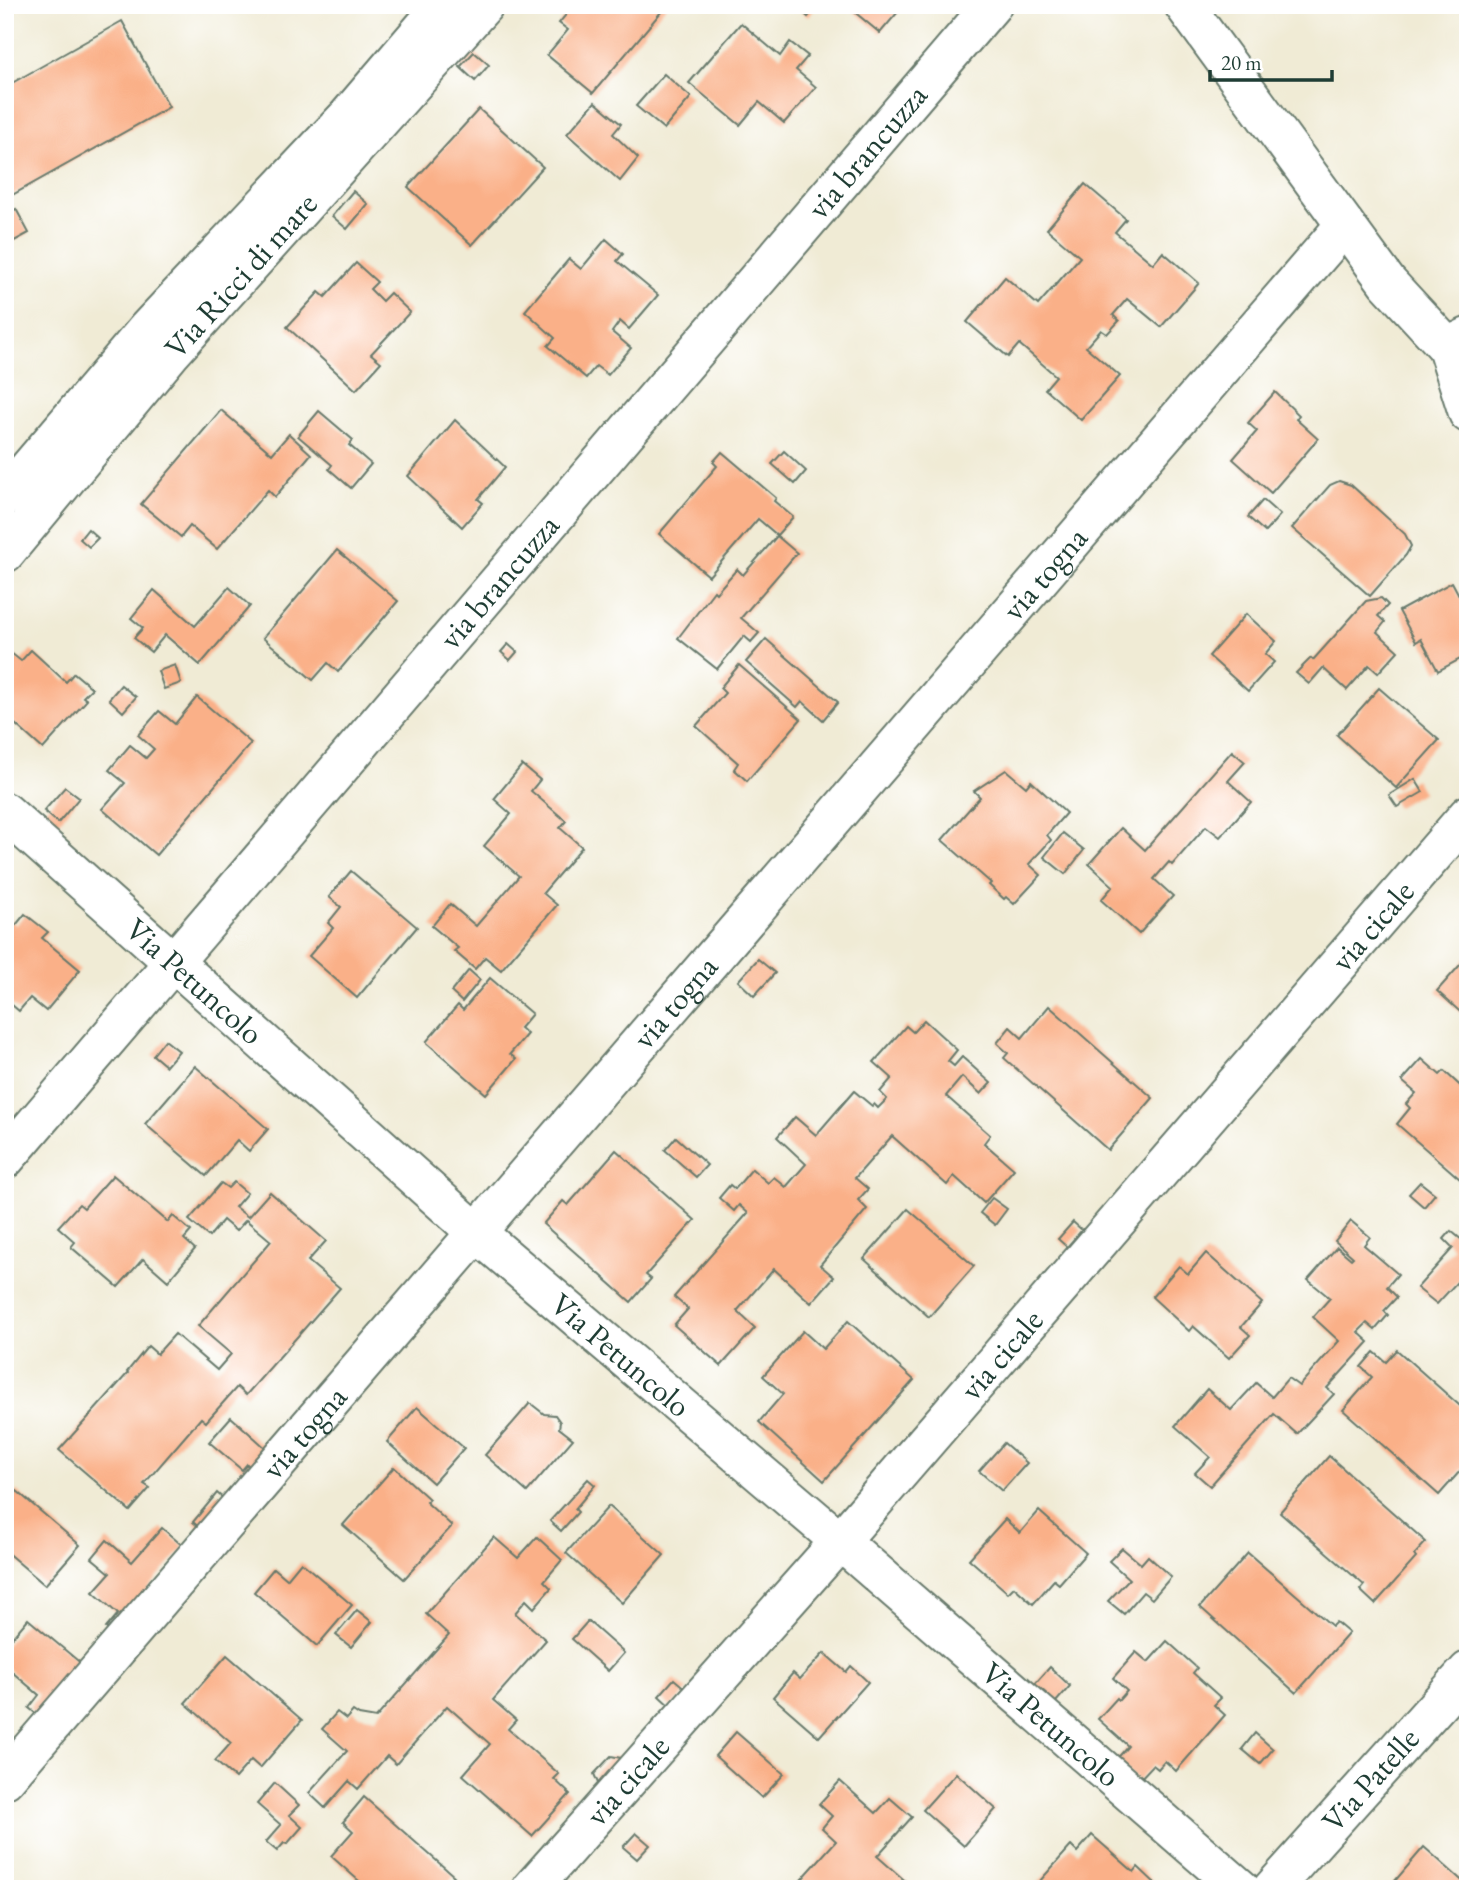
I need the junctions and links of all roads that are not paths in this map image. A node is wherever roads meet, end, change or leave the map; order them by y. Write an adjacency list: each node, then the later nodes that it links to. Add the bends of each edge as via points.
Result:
1 (443, 5): 5 (street)
2 (484, 5): 5 (street)
3 (992, 5): 14 (street, via brancuzza)
4 (1184, 5): 6 (street)
5 (357, 125): 7 (street)
6 (1345, 225): 8 (street, via 1387,282); 16 (street, via togna)
7 (158, 342): 10 (street); 11 (street, Via Ricci di mare)
8 (1457, 342): 9 (street)
9 (1468, 413)
10 (5, 496)
11 (5, 553)
12 (5, 813): 14 (street, Via Petuncolo)
13 (1468, 815): 17 (street, via cicale)
14 (174, 961): 15 (street, via brancuzza); 16 (street, Via Petuncolo)
15 (5, 1158)
16 (476, 1232): 17 (street, Via Petuncolo); 19 (street, via togna)
17 (840, 1541): 20 (street, via cicale); 21 (street, Via Petuncolo)
18 (1468, 1671): 22 (street, Via Patelle)
19 (5, 1779)
20 (531, 1889)
21 (1241, 1889)
22 (1272, 1889)

